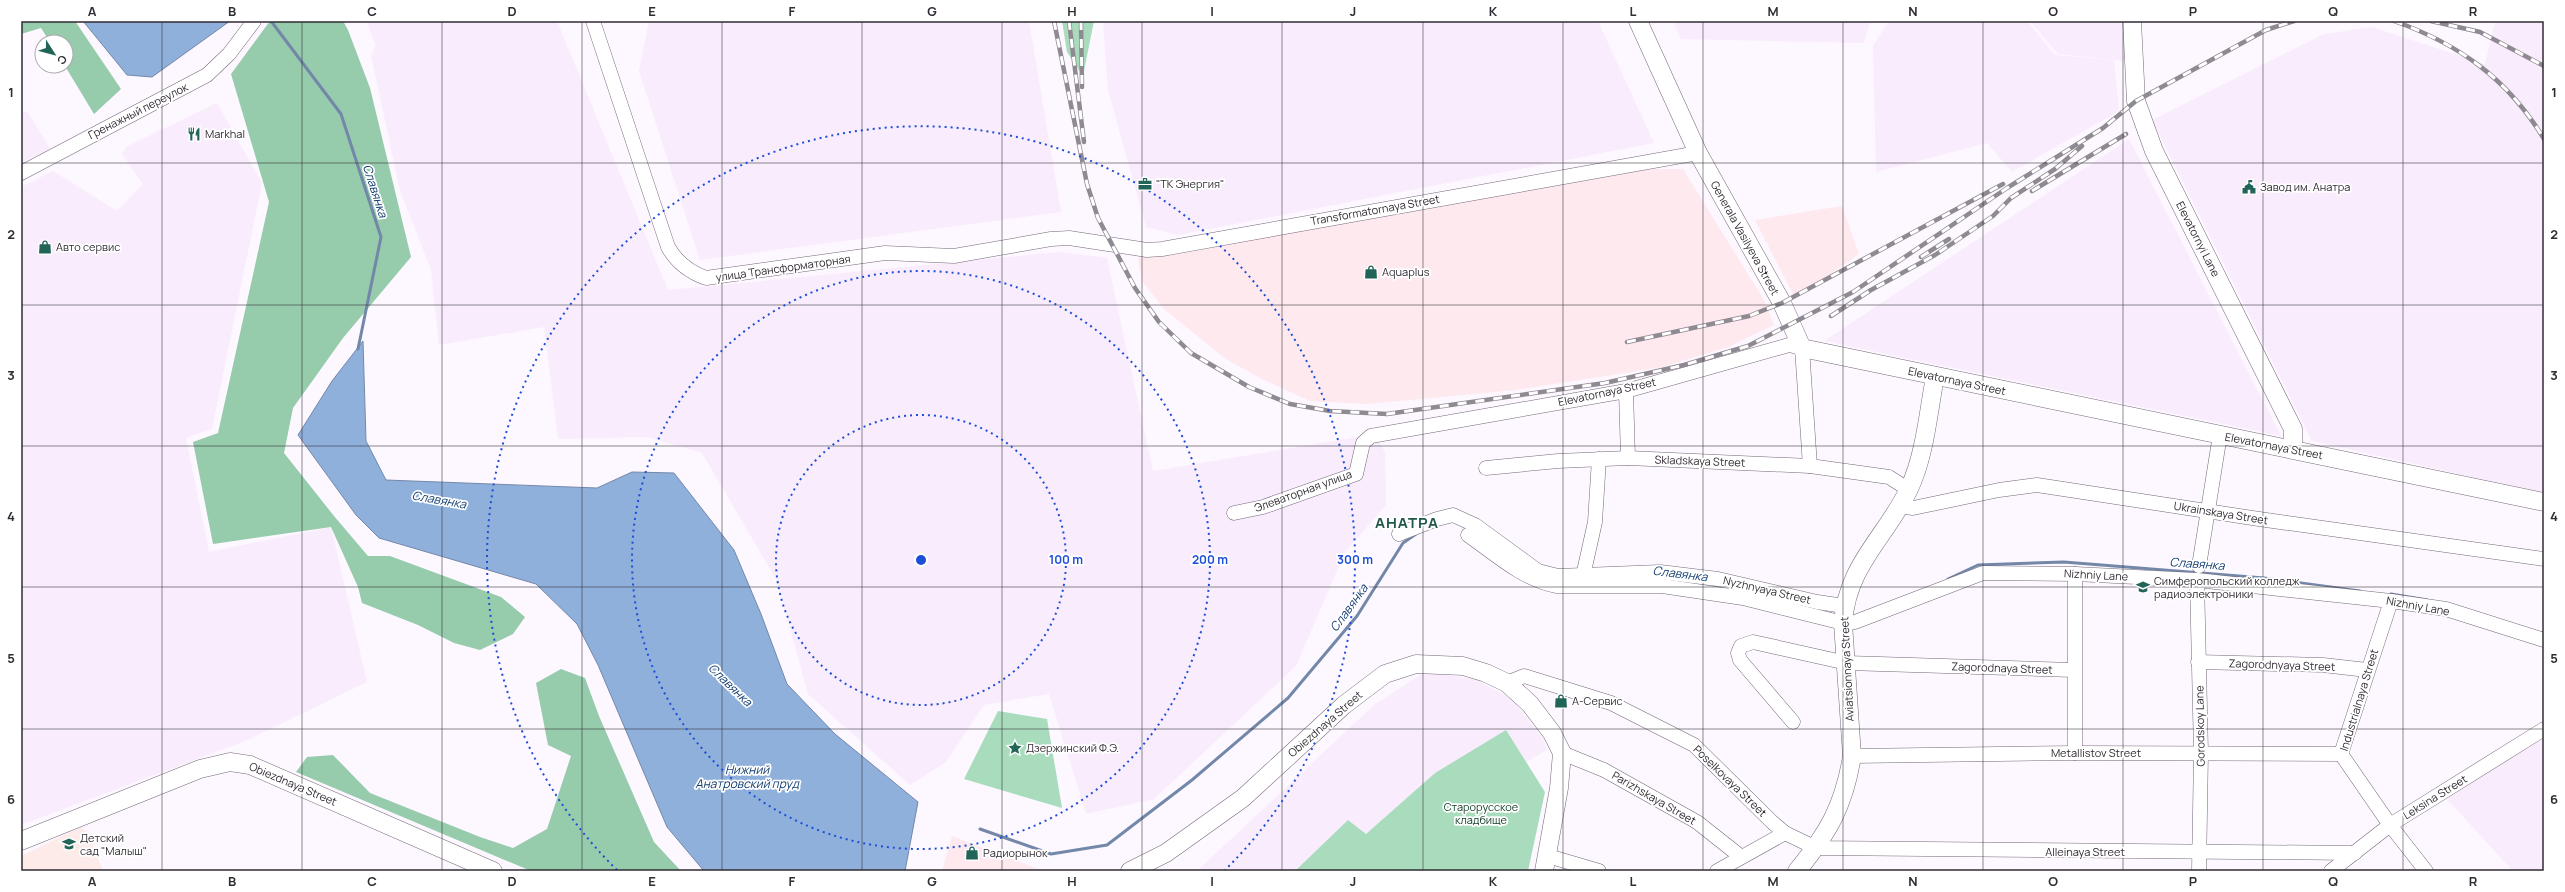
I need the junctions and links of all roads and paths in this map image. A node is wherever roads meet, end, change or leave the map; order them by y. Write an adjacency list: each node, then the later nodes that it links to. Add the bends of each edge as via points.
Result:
1 (254, 21): 6 (street, Гренажный переулок, via 229,54 206,75)
2 (593, 21): 7 (street, улица Трансформаторная, via 668,248 674,259 693,274 706,278 885,253 954,256)
3 (1638, 21): 5 (main road, Generala Vasilyeva Street)
4 (2132, 21): 12 (main road, Elevatornyi Lane, via 2136,101 2141,120 2154,151 2293,429)
5 (1698, 153): 7 (street, Transformatornaya Street, via 1162,249 1147,250 1069,238); 8 (main road, Generala Vasilyeva Street, via 1782,303)
6 (21, 172)
7 (1051, 239)
8 (1802, 348): 9 (main road, Elevatornaya Street); 10 (street, Elevatornaya Street, via 1789,345); 15 (street, Generala Vasilyeva Street)
9 (1935, 376): 11 (main road, Elevatornaya Street); 17 (main road, Aviatsionnaya Street, via 1918,469)
10 (1626, 391): 13 (street); 21 (street, Elevatornaya Street, via 1371,436 1363,443 1356,474 1263,507)
11 (2220, 435): 12 (main road, Elevatornaya Street); 20 (street)
12 (2293, 449): 18 (main road, Elevatornaya Street)
13 (1628, 458): 14 (street, Skladskaya Street); 15 (street, Skladskaya Street)
14 (1599, 459): 16 (street, Skladskaya Street); 27 (street, via 1595,522)
15 (1810, 466): 17 (street, Skladskaya Street, via 1889,477)
16 (1486, 468)
17 (1909, 490): 19 (main road, Aviatsionnaya Street)
18 (2544, 502)
19 (1900, 506): 20 (street, Ukrainskaya Street, via 1913,508 1999,490 2037,485); 30 (main road, Aviatsionnaya Street, via 1852,580)
20 (2209, 510): 24 (street, Ukrainskaya Street); 25 (street)
21 (1234, 513)
22 (1399, 534): 27 (street, Nyzhnyaya Street, via 1453,515 1475,525 1538,570 1558,576)
23 (1468, 535): 30 (street, Nyzhnyaya Street, via 1528,577 1546,584 1662,586)
24 (2544, 559)
25 (2199, 566)
26 (2075, 574): 28 (street, Nizhniy Lane); 30 (street, Nizhniy Lane, via 1983,573 1856,622); 34 (street)
27 (1583, 576): 30 (street, Nyzhnyaya Street, via 1660,572 1718,579 1817,602)
28 (2197, 580): 29 (street, Nizhniy Lane); 32 (street, Gorodskoy Lane)
29 (2391, 601): 31 (street, Nizhniy Lane, via 2446,609); 35 (street, Industrialnaya Street)
30 (1843, 615): 33 (main road, Aviatsionnaya Street)
31 (2544, 640)
32 (2198, 662): 35 (street, Zagorodnyaya Street, via 2323,665); 41 (street, Gorodskoy Lane)
33 (1846, 663): 34 (street, Zagorodnaya Street); 37 (street, Zagorodnaya Street, via 1753,642 1741,646 1738,653 1740,660); 43 (main road, Aviatsionnaya Street)
34 (2074, 670): 40 (street)
35 (2367, 670): 42 (street, Industrialnaya Street)
36 (1507, 683): 39 (main road, Obiezdnaya Street, via 1541,717); 45 (street, Poselkovaya Street, via 1524,676 1611,703 1694,745); 53 (main road, Obiezdnaya Street, via 1486,672 1463,666 1416,664 1385,674 1344,704 1243,798 1166,853)
37 (1793, 722)
38 (2544, 729): 44 (street, Leksina Street)
39 (1562, 753): 50 (street, Parizhskaya Street, via 1604,770 1697,822); 51 (main road, via 1559,788)
40 (2075, 753): 41 (street, Metallistov Street); 43 (street, Metallistov Street)
41 (2201, 753): 42 (street, Metallistov Street); 48 (street, Gorodskoy Lane)
42 (2341, 754): 44 (street, Industrialnaya Street)
43 (1852, 756): 47 (main road, Aviatsionnaya Street, via 1845,792)
44 (2390, 825): 49 (street, Leksina Street); 59 (street, Industrialnaya Street)
45 (1785, 832): 47 (street, Poselkovaya Street); 50 (street)
46 (21, 841): 52 (main road, Obiezdnaya Street, via 200,769 230,762 250,765)
47 (1816, 848): 48 (street, Alleinaya Street); 56 (main road, Aviatsionnaya Street)
48 (2199, 853): 49 (street, Alleinaya Street); 57 (street, Gorodskoy Lane)
49 (2355, 853): 58 (street, Leksina Street)
50 (1740, 856): 55 (street)
51 (1546, 863): 54 (street)
52 (493, 871)
53 (1130, 871)
54 (1600, 871)
55 (1717, 871)
56 (1797, 871)
57 (2199, 871)
58 (2330, 871)
59 (2426, 871)

